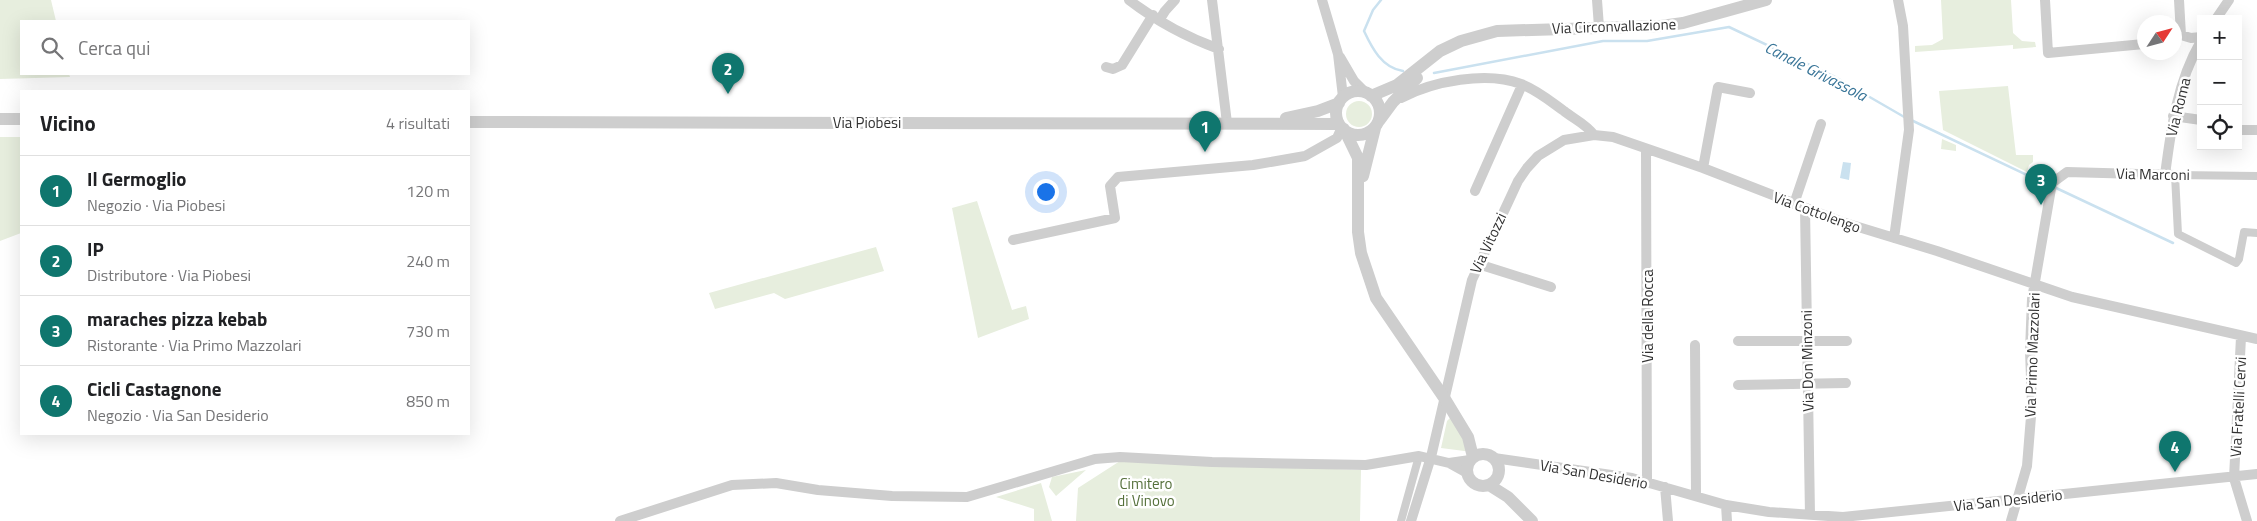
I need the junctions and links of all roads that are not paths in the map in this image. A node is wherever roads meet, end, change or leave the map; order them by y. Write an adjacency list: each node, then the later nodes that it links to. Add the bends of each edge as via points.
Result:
1 (1129, 0): 13 (street)
2 (1174, 0): 13 (street)
3 (1212, 0): 20 (street)
4 (1322, 0): 21 (street)
5 (1597, 0): 14 (street)
6 (1766, 0): 14 (street, Via Circonvallazione, via 1683,23)
7 (1898, 0): 53 (street, via 1903,26 1909,120)
8 (2045, 0): 18 (street, via 2048,53)
9 (2179, 0): 11 (street)
10 (2229, 0): 12 (street)
11 (2179, 15)
12 (2219, 15)
13 (1156, 17): 20 (street); 22 (street, via 1122,65 1113,69)
14 (1599, 27): 16 (street, Via Circonvallazione, via 1496,31)
15 (2182, 40): 17 (street)
16 (1461, 41): 25 (street, Via Circonvallazione, via 1440,51 1397,85); 28 (street, Via Circonvallazione)
17 (2197, 43)
18 (2137, 45)
19 (2197, 48): 27 (street, Via Roma)
20 (1219, 49): 35 (street)
21 (1338, 54): 25 (street, via 1354,81); 26 (street)
22 (1106, 67)
23 (1522, 85): 28 (street, via 1488,78 1433,84); 42 (street, via 1583,123); 49 (street)
24 (1750, 93): 44 (street, via 1718,87)
25 (1369, 94): 26 (street, via 1354,92); 37 (street, via 1379,107)
26 (1341, 100): 36 (street, Via Piobesi, via 1318,111); 39 (street, via 1337,110)
27 (2178, 100): 29 (street, Via Roma); 30 (street)
28 (1393, 102): 37 (street, Via Circonvallazione)
29 (2173, 116): 30 (street); 45 (street, Via Roma)
30 (2187, 118): 33 (street)
31 (0, 119): 32 (street)
32 (20, 119)
33 (2197, 119)
34 (470, 122): 35 (street, Via Piobesi)
35 (1227, 123): 36 (street, Via Piobesi)
36 (1265, 123): 39 (street, Via Piobesi)
37 (1377, 124): 39 (street, via 1363,135 1349,133); 48 (street)
38 (1821, 124): 50 (street)
39 (1341, 127): 48 (street, via 1358,158); 54 (street, via 1337,138 1305,156 1253,165 1118,177 1110,186 1115,218)
40 (2242, 130): 41 (street)
41 (2257, 130)
42 (1594, 135): 43 (street, Via Cottolengo, via 1613,137); 55 (street, Via Vitozzi, via 1564,140 1538,156 1527,168)
43 (1646, 149): 44 (street, Via Cottolengo); 77 (street, Via della Rocca)
44 (1702, 168): 50 (street, Via Cottolengo)
45 (2170, 175): 46 (street, Via Marconi); 47 (street, Via Marconi, via 2067,172); 52 (street, via 2178,234 2236,263 2240,259 2244,232)
46 (2257, 176)
47 (2052, 186): 56 (street, Via Primo Mazzolari)
48 (1359, 190): 67 (street, via 1361,254 1376,298)
49 (1475, 191)
50 (1794, 204): 51 (street, Via Cottolengo)
51 (1805, 208): 53 (street, Via Cottolengo); 61 (street, Via Don Minzoni)
52 (2257, 233)
53 (1894, 238): 56 (street, Via Cottolengo)
54 (1012, 240)
55 (1478, 264): 57 (street); 67 (street, Via Vitozzi)
56 (2035, 284): 58 (street, Via Cottolengo, via 2072,297); 80 (street, Via Primo Mazzolari, via 2030,351 2032,404 2027,466)
57 (1550, 287)
58 (2241, 337): 59 (street, Via Cottolengo); 75 (street, Via Fratelli Cervi)
59 (2257, 339)
60 (1738, 341): 61 (street)
61 (1807, 341): 62 (street); 65 (street, Via Don Minzoni)
62 (1847, 341)
63 (1695, 345): 79 (street)
64 (1846, 383): 65 (street)
65 (1808, 384): 66 (street); 82 (street, Via Don Minzoni)
66 (1738, 385)
67 (1445, 399): 69 (street, Via Vitozzi); 70 (street, via 1468,437)
68 (1419, 456): 69 (street); 83 (street, via 1366,465 1120,457 1095,459 967,496 892,496 776,483 732,485); 84 (street)
69 (1431, 457): 72 (street); 85 (street, Via Vitozzi)
70 (1475, 457): 71 (street); 72 (street); 73 (street)
71 (1501, 461): 76 (street); 77 (street, Via San Desiderio)
72 (1449, 463): 73 (street)
73 (1467, 473): 76 (street, via 1476,484)
74 (2257, 474): 75 (street, Via San Desiderio)
75 (2234, 478): 80 (street, Via San Desiderio); 90 (street, Via Fratelli Cervi)
76 (1493, 482): 86 (street)
77 (1647, 482): 78 (street, Via San Desiderio)
78 (1665, 487): 79 (street, Via San Desiderio); 87 (street)
79 (1696, 496): 81 (street, Via San Desiderio)
80 (2018, 498): 82 (street, Via San Desiderio, via 1862,516); 89 (street, Via Primo Mazzolari)
81 (1726, 505): 82 (street, Via San Desiderio); 88 (street)
82 (1810, 515)
83 (620, 521)
84 (1401, 521)
85 (1411, 521)
86 (1532, 521)
87 (1668, 521)
88 (1727, 521)
89 (2011, 521)
90 (2247, 521)

